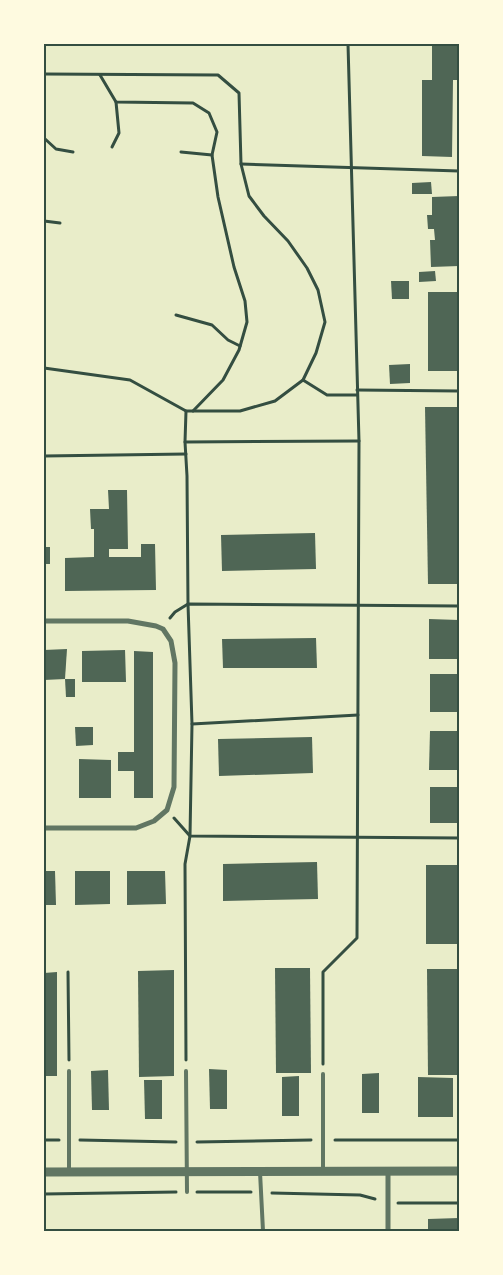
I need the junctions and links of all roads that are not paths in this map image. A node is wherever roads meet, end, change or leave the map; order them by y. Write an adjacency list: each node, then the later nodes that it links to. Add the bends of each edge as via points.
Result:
1 (44, 621): 2 (street, via 128,621 163,629 171,641 175,662 174,787 167,810 136,828)
2 (44, 828)
3 (186, 1070): 6 (lane)
4 (69, 1071): 10 (lane)
5 (323, 1074): 12 (lane)
6 (187, 1171): 10 (street); 11 (street); 13 (lane)
7 (388, 1171): 8 (street); 12 (street); 15 (street)
8 (459, 1171)
9 (44, 1172): 10 (street)
10 (69, 1172)
11 (260, 1172): 12 (street); 14 (lane)
12 (324, 1172)
13 (187, 1192)
14 (263, 1231)
15 (388, 1231)

